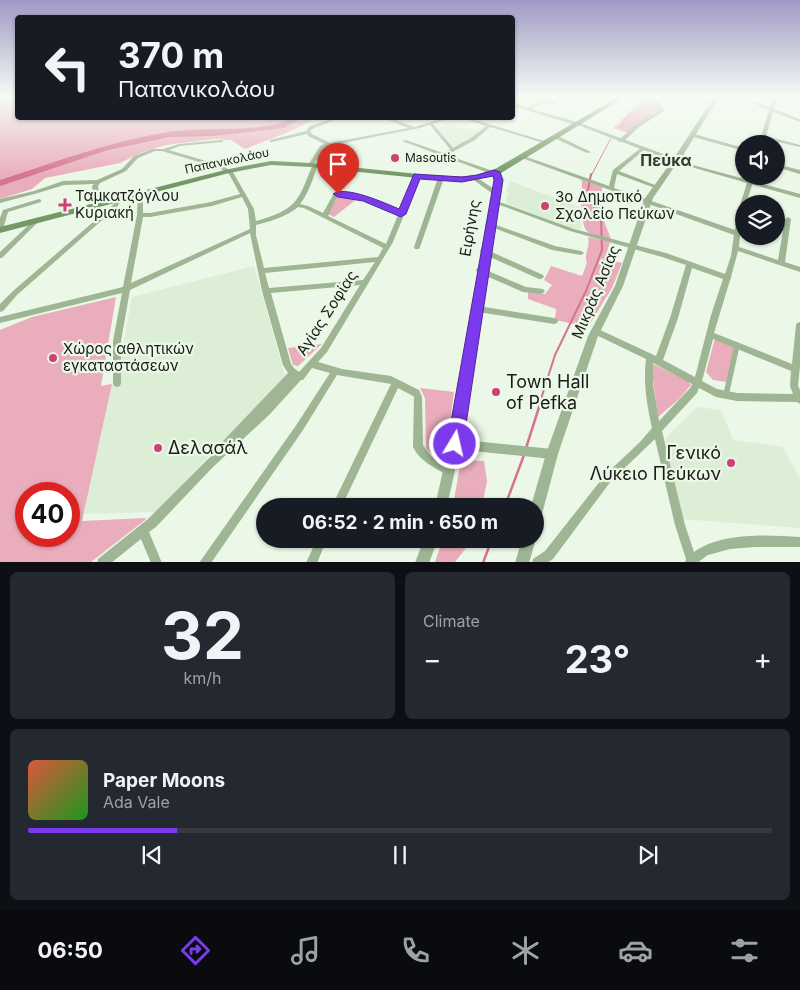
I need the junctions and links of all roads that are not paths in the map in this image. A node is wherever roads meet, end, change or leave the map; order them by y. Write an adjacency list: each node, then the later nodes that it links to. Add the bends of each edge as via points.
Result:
1 (324, 123): 10 (street)
2 (401, 123): 9 (street)
3 (483, 123): 8 (street)
4 (641, 123): 16 (street)
5 (699, 123): 11 (street, Μικράς Ασίας)
6 (431, 124): 9 (street); 22 (street)
7 (578, 124): 12 (main road, Παπανικολάου); 16 (street)
8 (489, 125): 17 (street); 22 (street, via 473,140)
9 (413, 128): 19 (street)
10 (308, 132): 14 (street); 19 (street)
11 (692, 135): 21 (street); 28 (street, Μικράς Ασίας)
12 (556, 137): 17 (main road, Παπανικολάου); 25 (street)
13 (221, 140): 24 (street, via 178,145)
14 (272, 141)
15 (404, 141): 26 (street)
16 (621, 141): 23 (street)
17 (546, 142): 27 (main road, Παπανικολάου)
18 (785, 142): 20 (street)
19 (329, 144): 30 (street, via 322,148)
20 (800, 146)
21 (735, 147)
22 (452, 149): 26 (street)
23 (643, 149): 28 (street); 31 (street)
24 (164, 150): 33 (street); 41 (street, via 138,156 124,170)
25 (589, 152)
26 (443, 154): 36 (street)
27 (522, 157): 36 (main road, Παπανικολάου); 44 (street)
28 (676, 161): 37 (street); 43 (street, Μικράς Ασίας)
29 (612, 162): 31 (street)
30 (313, 165): 33 (main road, Παπανικολάου, via 272,163); 38 (main road, Παπανικολάου); 54 (street)
31 (620, 166): 34 (street)
32 (785, 168): 35 (street)
33 (229, 171): 45 (main road, Παπανικολάου); 46 (street)
34 (614, 171): 43 (street); 44 (street)
35 (800, 172)
36 (494, 173): 40 (main road, Παπανικολάου); 49 (street, Ειρήνης)
37 (735, 175)
38 (417, 176): 39 (main road, Παπανικολάου); 55 (street, Αγίας Σοφίας)
39 (441, 178): 40 (main road, Παπανικολάου); 67 (street)
40 (474, 178): 49 (street)
41 (98, 182): 50 (street, via 71,181); 53 (street, via 95,186)
42 (768, 185): 47 (street)
43 (657, 187): 52 (street, Μικράς Ασίας)
44 (611, 189): 52 (street)
45 (140, 193): 48 (main road, Παπανικολάου); 56 (street)
46 (244, 195): 56 (street); 61 (street, via 251,209)
47 (800, 196)
48 (120, 198): 53 (main road, Παπανικολάου); 85 (street, via 118,204)
49 (493, 198): 60 (street, Ειρήνης); 65 (street, via 572,230)
50 (0, 200)
51 (39, 201): 62 (street, via 5,211)
52 (648, 202): 63 (street); 65 (street, Μικράς Ασίας)
53 (98, 204): 59 (main road, Παπανικολάου)
54 (298, 205): 57 (street); 61 (street, via 283,216)
55 (401, 214): 57 (street, via 363,198 336,195); 66 (street, Αγίας Σοφίας)
56 (140, 215): 81 (street)
57 (325, 216): 66 (street)
58 (788, 219): 74 (street)
59 (37, 220): 62 (main road, Παπανικολάου); 71 (street)
60 (490, 225): 69 (street, Ειρήνης); 70 (street, via 552,248)
61 (253, 227): 76 (street); 81 (street)
62 (0, 229)
63 (735, 233)
64 (737, 245): 68 (street)
65 (633, 246): 73 (street); 89 (street, Μικράς Ασίας, via 615,295)
66 (387, 247): 72 (street, Αγίας Σοφίας)
67 (417, 247)
68 (736, 248): 74 (street); 79 (street)
69 (485, 252): 77 (street, Ειρήνης); 78 (street)
70 (581, 253)
71 (0, 256)
72 (380, 259): 76 (street); 80 (street, Αγίας Σοφίας)
73 (690, 264): 79 (street); 92 (street, via 674,318)
74 (781, 264): 75 (street)
75 (800, 270)
76 (261, 271): 82 (street)
77 (481, 271): 83 (street, via 526,290); 84 (street, Ειρήνης); 103 (street, Ειρήνης)
78 (541, 277)
79 (728, 278): 90 (street)
80 (365, 282): 82 (street); 93 (street, Αγίας Σοφίας)
81 (126, 289): 86 (street); 98 (street, via 117,341)
82 (266, 291): 96 (street, via 287,365)
83 (542, 291)
84 (478, 308): 87 (street); 103 (street, Ειρήνης)
85 (0, 309)
86 (0, 320)
87 (554, 321)
88 (800, 325): 94 (street)
89 (595, 331): 92 (street); 104 (street, Μικράς Ασίας)
90 (710, 334): 91 (street); 99 (street)
91 (737, 345): 94 (street); 100 (street)
92 (654, 359): 99 (street); 102 (street, via 649,385)
93 (312, 364): 95 (street); 96 (street, Αγίας Σοφίας)
94 (795, 369): 101 (street, via 795,388)
95 (335, 372): 97 (street); 116 (street)
96 (296, 375): 109 (street, Αγίας Σοφίας, via 244,434 208,465)
97 (396, 382): 105 (street, via 418,395 420,450 428,459); 106 (street)
98 (117, 383)
99 (697, 384): 100 (street); 102 (street)
100 (726, 395): 101 (street)
101 (800, 399)
102 (658, 430): 120 (street, via 608,478 549,555); 121 (street, via 679,529)
103 (452, 447): 104 (street); 105 (street, Ειρήνης)
104 (552, 454): 108 (street, Μικράς Ασίας)
105 (449, 471): 107 (street, Ειρήνης)
106 (341, 498)
107 (443, 498)
108 (540, 498)
109 (143, 531): 114 (street, Αγίας Σοφίας); 115 (street)
110 (800, 542): 121 (street, via 718,547 706,550)
111 (318, 548): 117 (street)
112 (427, 548): 118 (street)
113 (526, 548): 119 (street)
114 (102, 562)
115 (157, 562)
116 (204, 562)
117 (311, 562)
118 (422, 562)
119 (524, 562)
120 (537, 562)
121 (690, 562)

